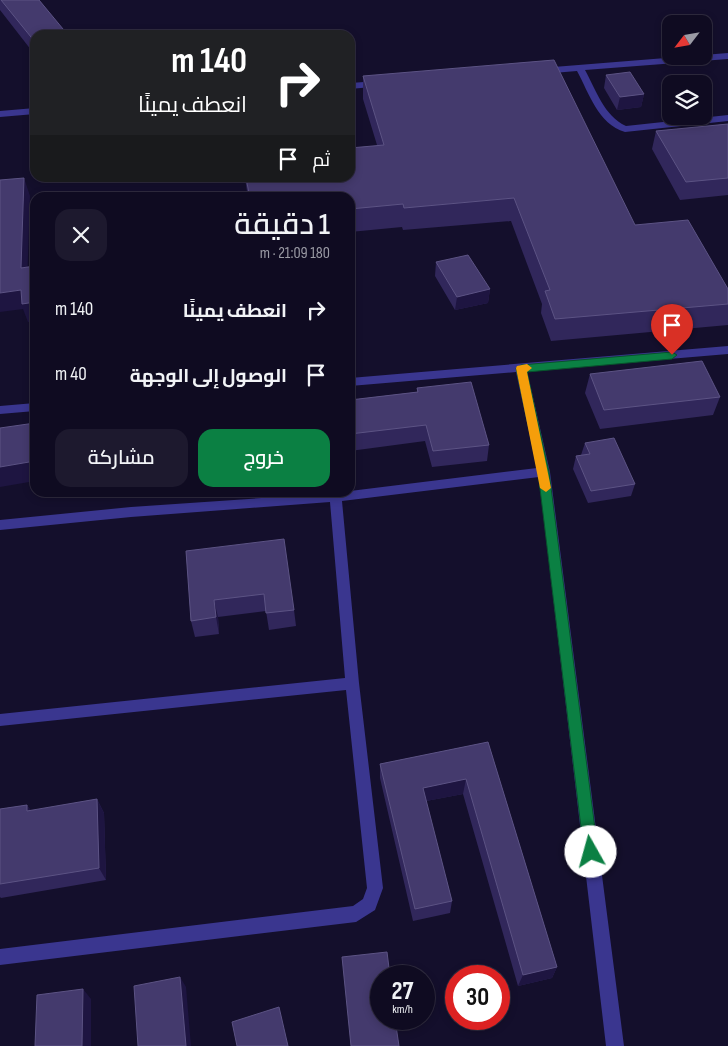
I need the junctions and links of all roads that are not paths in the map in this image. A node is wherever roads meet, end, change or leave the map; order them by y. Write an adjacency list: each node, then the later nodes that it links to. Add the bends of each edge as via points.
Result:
1 (728, 56): 2 (street)
2 (580, 68): 3 (street); 8 (street, via 602,110 617,126 625,129)
3 (534, 71)
4 (389, 83): 5 (street)
5 (355, 86)
6 (30, 111): 7 (street)
7 (0, 114)
8 (728, 118)
9 (728, 350): 10 (street)
10 (521, 368): 11 (street); 14 (street)
11 (355, 382)
12 (30, 407): 13 (street)
13 (0, 410)
14 (544, 472): 15 (street); 21 (street)
15 (355, 495)
16 (336, 497): 17 (street); 18 (street)
17 (0, 525)
18 (352, 683): 19 (street); 20 (street, via 375,888 369,904 356,914)
19 (0, 720)
20 (0, 957)
21 (615, 1046)

